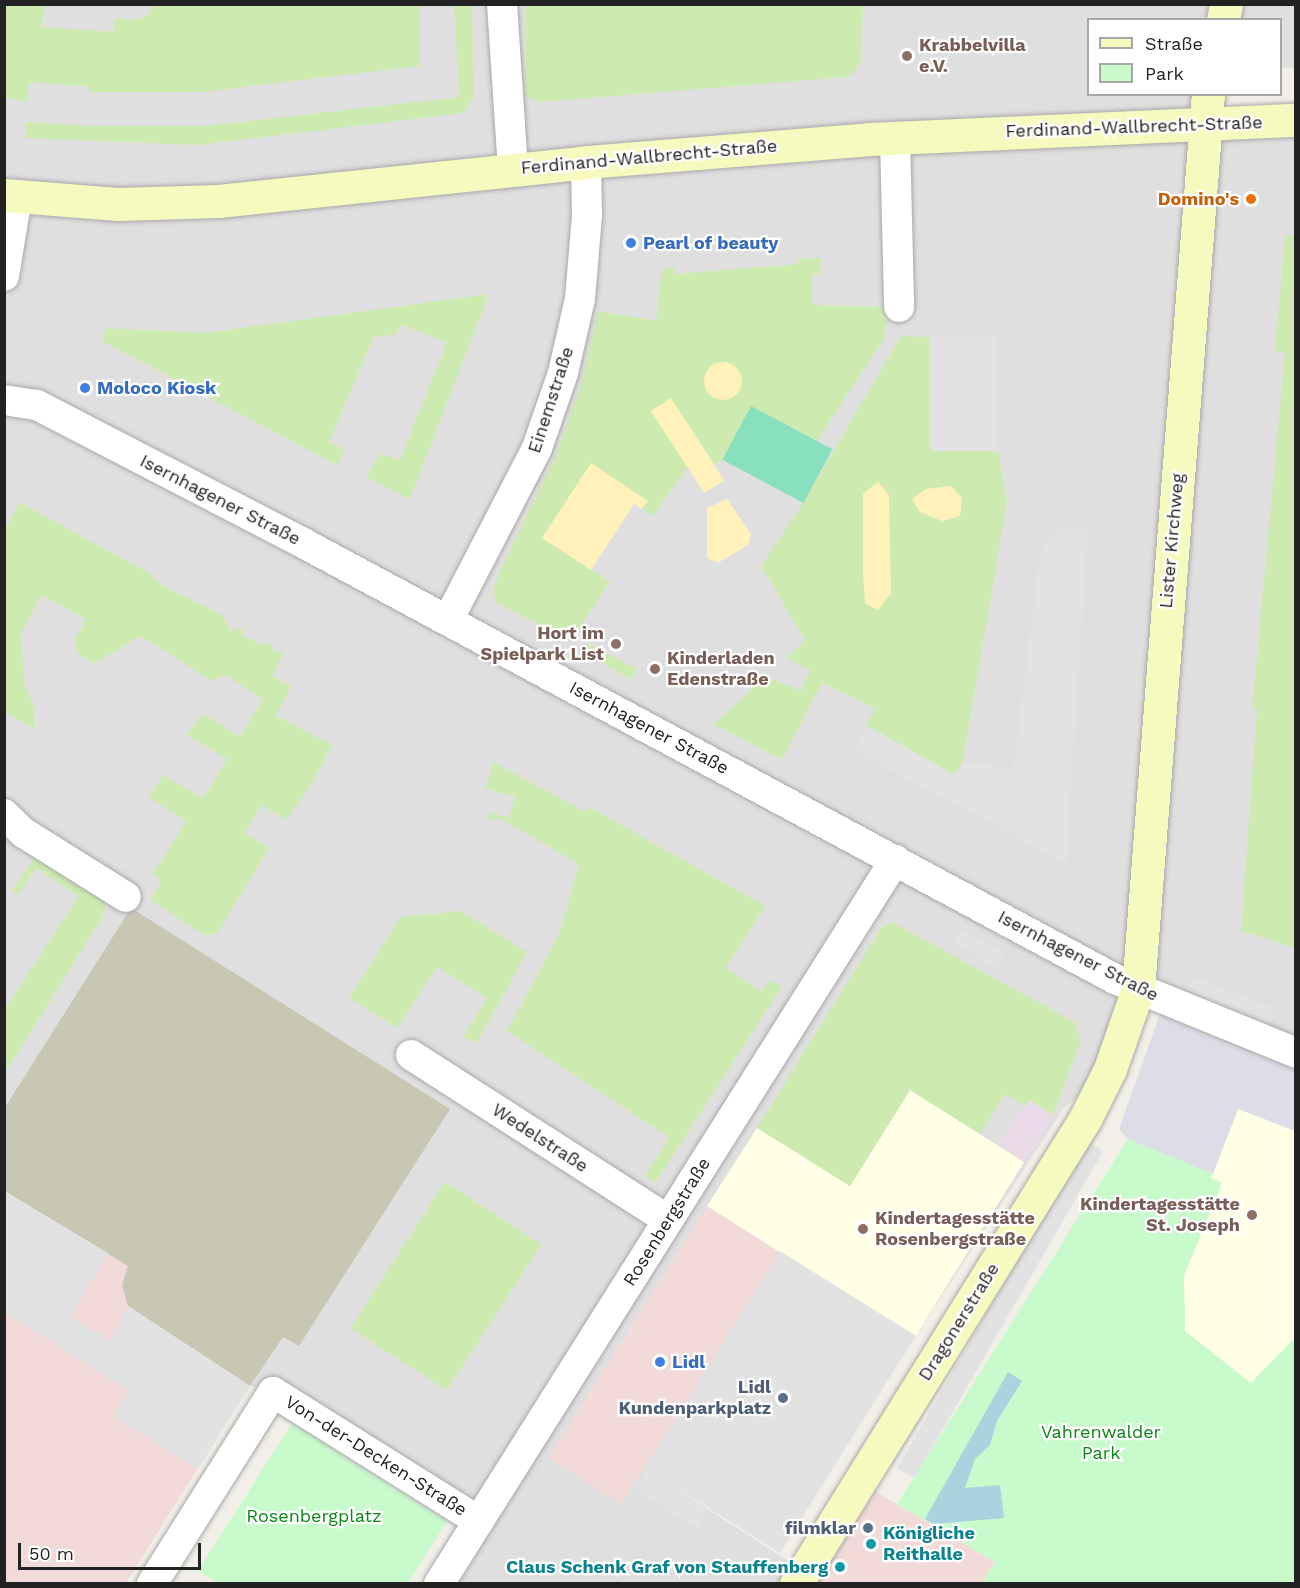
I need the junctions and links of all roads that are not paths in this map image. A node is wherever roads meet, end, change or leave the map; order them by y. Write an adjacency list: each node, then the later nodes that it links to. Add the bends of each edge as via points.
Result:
1 (502, 4): 6 (street)
2 (1208, 109): 3 (street, Ferdinand-Wallbrecht-Straße); 4 (street, Ferdinand-Wallbrecht-Straße); 15 (street, Lister Kirchweg)
3 (1296, 120)
4 (895, 138): 5 (street, Ferdinand-Wallbrecht-Straße); 9 (street)
5 (586, 162): 6 (street, Ferdinand-Wallbrecht-Straße); 11 (street, Einemstraße, via 587,216 580,299 563,373 537,448)
6 (513, 169): 7 (street, Ferdinand-Wallbrecht-Straße, via 218,201 118,204)
7 (11, 196): 8 (street)
8 (4, 276)
9 (899, 307)
10 (4, 400): 11 (street, Isernhagener Straße, via 37,405)
11 (448, 620): 13 (street, Isernhagener Straße)
12 (4, 814): 14 (street, via 24,833)
13 (895, 860): 15 (street, Isernhagener Straße); 18 (street, Rosenbergstraße)
14 (126, 897)
15 (1138, 989): 16 (street, Isernhagener Straße); 22 (street, Dragonerstraße, via 1118,1048 1085,1119)
16 (1296, 1053)
17 (411, 1056): 18 (street, Wedelstraße)
18 (668, 1220): 19 (street, Rosenbergstraße)
19 (479, 1521): 20 (street, Von-der-Decken-Straße, via 273,1392); 21 (street, Rosenbergstraße)
20 (160, 1581)
21 (439, 1584)
22 (796, 1584)

